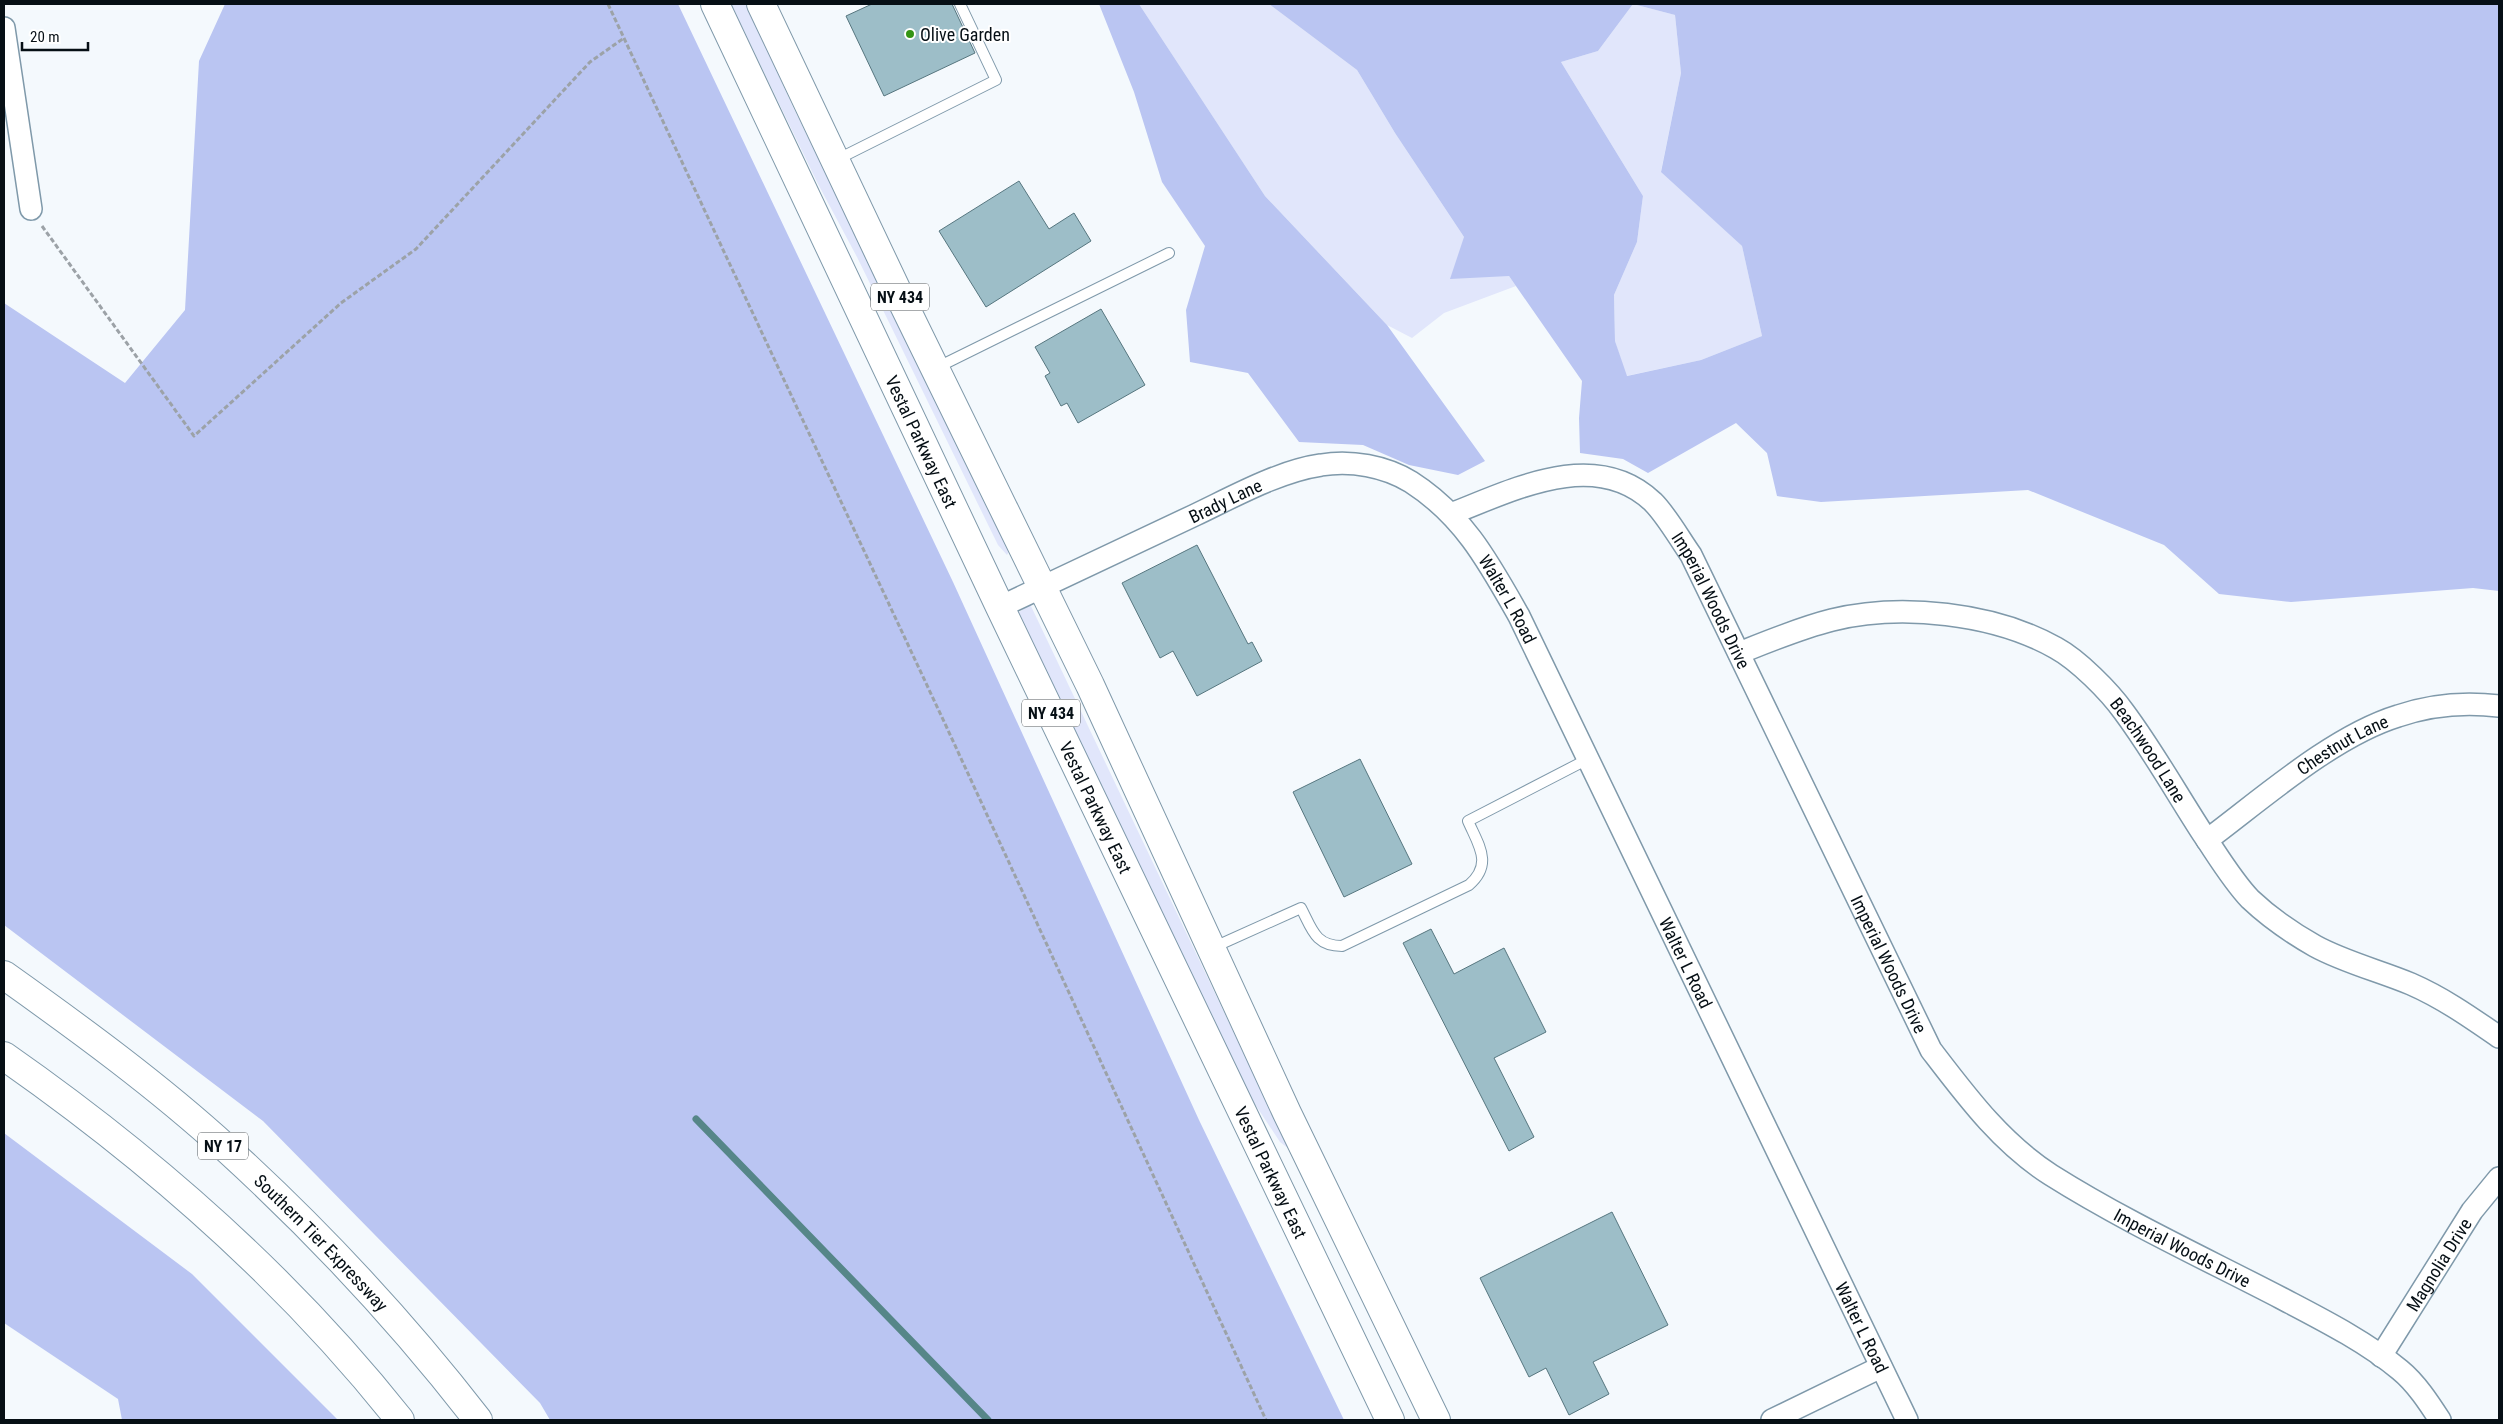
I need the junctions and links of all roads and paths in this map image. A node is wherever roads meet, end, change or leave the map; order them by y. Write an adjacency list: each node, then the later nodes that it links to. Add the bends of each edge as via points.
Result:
1 (608, 4): 6 (path)
2 (715, 4): 13 (main road, Vestal Parkway East / NY 434)
3 (761, 4): 7 (main road, NY 434)
4 (960, 4): 7 (lane, via 996,80)
5 (4, 28): 8 (street)
6 (624, 38): 8 (path, via 590,62 416,249 341,303 194,436); 27 (path)
7 (835, 160): 10 (main road, NY 434)
8 (30, 209)
9 (1169, 254): 10 (lane)
10 (935, 369): 12 (main road, NY 434)
11 (1451, 514): 12 (street, Brady Lane, via 1411,482 1369,465 1344,462 1319,465 1289,473 1237,495); 14 (street, Imperial Woods Drive, via 1515,489 1574,474 1611,478 1634,489 1653,502 1691,555); 16 (street, Walter L Road, via 1482,550 1519,616)
12 (1042, 587): 13 (street, Brady Lane); 18 (main road, NY 434)
13 (1000, 607): 28 (main road, Vestal Parkway East / NY 434)
14 (1739, 653): 17 (street, Beachwood Lane, via 1786,634 1833,620 1869,614 1936,613 1984,621 2027,634 2058,649 2124,710); 23 (street, Imperial Woods Drive, via 1931,1050 1975,1108 2011,1144 2050,1174 2320,1319)
15 (2499, 706): 17 (street, Chestnut Lane, via 2446,705 2397,716 2351,737)
16 (1588, 759): 18 (lane, via 1468,821 1482,852 1480,876 1469,885 1342,946 1329,946 1316,939 1300,908); 24 (street, Walter L Road)
17 (2207, 840): 20 (street, Beachwood Lane, via 2228,872 2271,917 2316,946 2448,1002)
18 (1211, 949): 29 (main road, NY 434)
19 (4, 975): 26 (main road, Southern Tier Expressway / NY 17, via 172,1102 227,1149 356,1276)
20 (2499, 1037)
21 (4, 1056): 25 (main road, via 96,1124 236,1244 319,1328)
22 (2499, 1178): 23 (street, Magnolia Drive, via 2472,1211)
23 (2381, 1356): 32 (street, Imperial Woods Drive, via 2402,1371)
24 (1882, 1367): 30 (street); 31 (street, Walter L Road)
25 (400, 1420)
26 (478, 1420)
27 (1266, 1420)
28 (1390, 1420)
29 (1436, 1420)
30 (1772, 1420)
31 (1907, 1420)
32 (2440, 1420)

